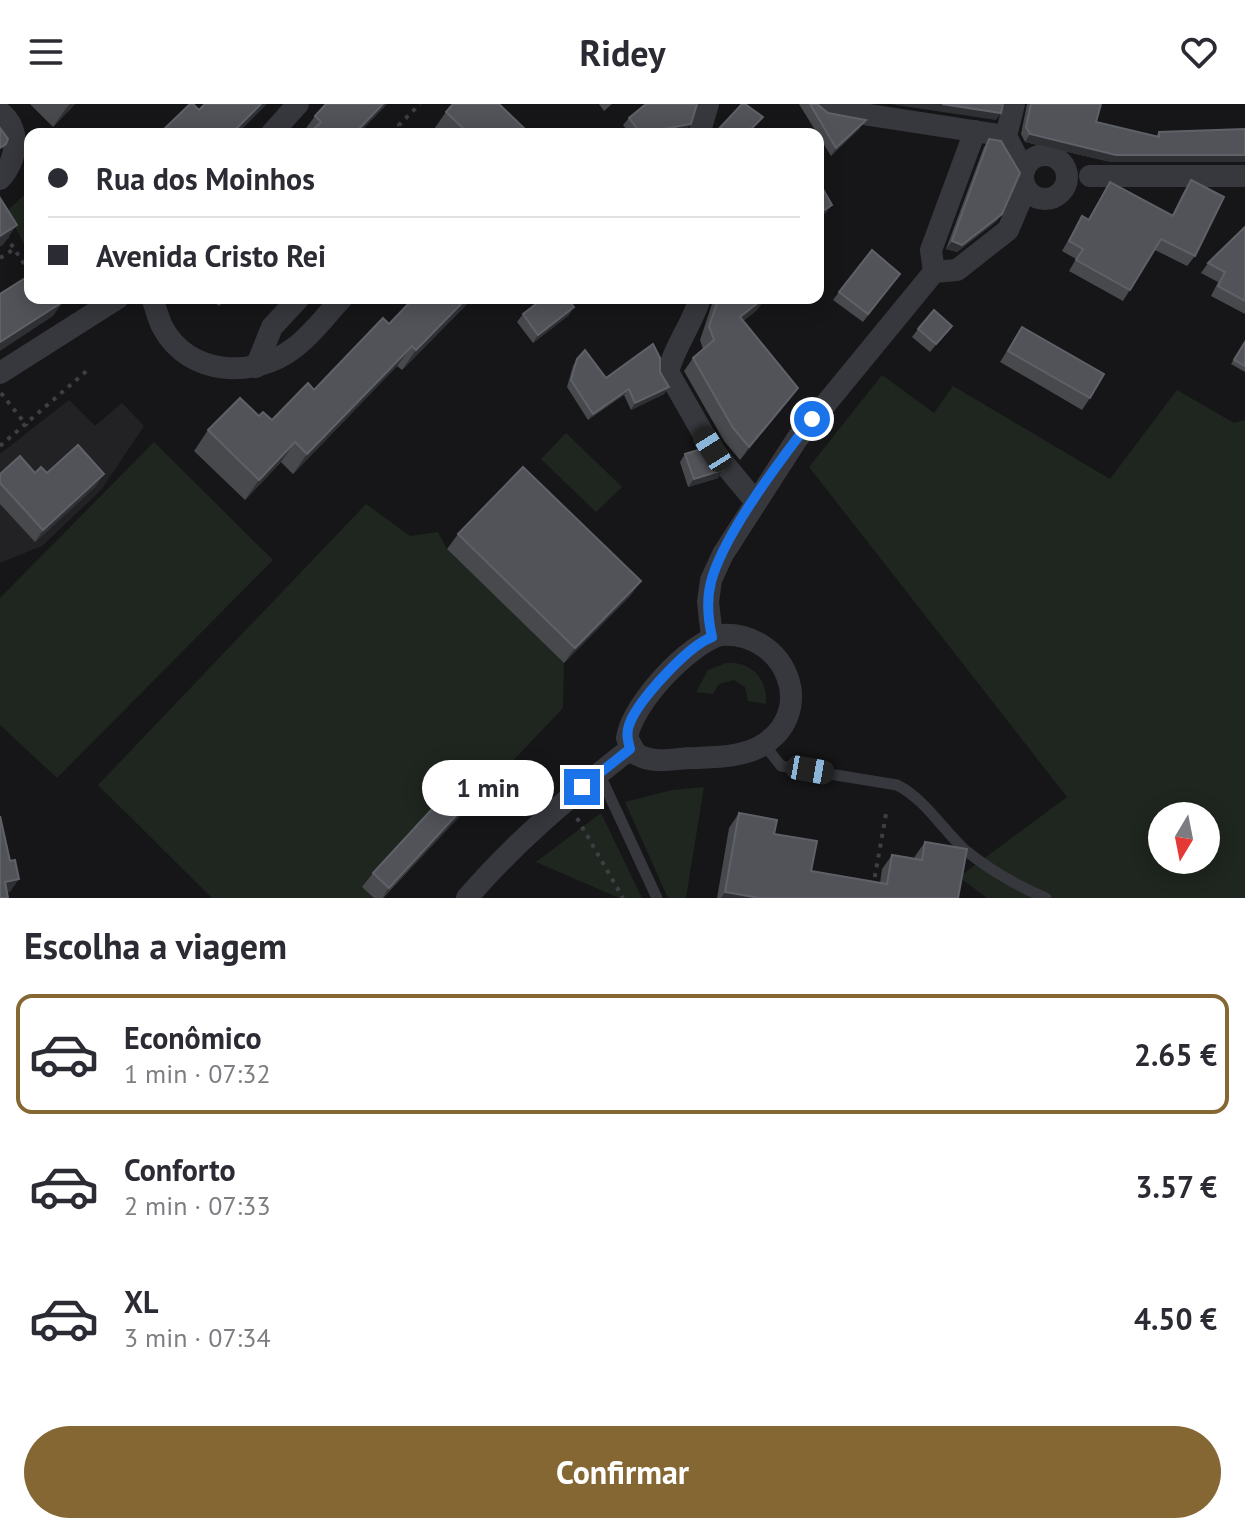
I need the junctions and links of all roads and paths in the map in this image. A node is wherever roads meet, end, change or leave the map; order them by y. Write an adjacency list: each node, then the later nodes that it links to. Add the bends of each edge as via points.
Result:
1 (298, 104): 7 (street)
2 (420, 104): 8 (path)
3 (708, 104): 9 (street)
4 (822, 104): 10 (street)
5 (1014, 104): 11 (street)
6 (6, 118): 15 (street, via 15,155)
7 (276, 128)
8 (401, 128)
9 (701, 128)
10 (975, 131): 11 (street); 22 (street, via 931,250)
11 (1006, 136): 16 (street)
12 (1062, 163): 13 (street); 16 (street, via 1044,155 1033,159); 17 (street, via 1067,178)
13 (1090, 176): 14 (street); 17 (street)
14 (1245, 176)
15 (0, 179)
16 (1025, 180): 17 (street, via 1043,199); 22 (street, via 1008,230 957,270)
17 (1063, 191)
18 (0, 227): 19 (path)
19 (14, 249): 20 (path); 21 (path)
20 (0, 258)
21 (24, 260)
22 (934, 272): 34 (street, via 842,381)
23 (109, 304): 30 (street)
24 (154, 304): 28 (street, via 163,329 184,353 228,370)
25 (293, 304): 28 (street, via 272,327)
26 (336, 304): 28 (street, via 294,349)
27 (698, 304): 34 (street, via 668,372 712,449)
28 (256, 367)
29 (90, 368): 32 (path)
30 (0, 373)
31 (0, 391): 32 (path)
32 (27, 426): 33 (path)
33 (0, 446)
34 (755, 501): 35 (street, via 711,580)
35 (712, 637): 36 (street, via 752,638 785,670 790,705 781,726); 37 (street, via 687,654 636,712 627,738)
36 (764, 744): 37 (street, via 735,754 659,762); 45 (lane, via 781,766 910,791 966,850 1016,886)
37 (630, 749): 38 (street)
38 (599, 773): 42 (street, via 500,859); 44 (lane)
39 (886, 814): 41 (path)
40 (577, 818): 43 (path)
41 (871, 897)
42 (467, 898)
43 (623, 898)
44 (657, 898)
45 (1046, 898)

